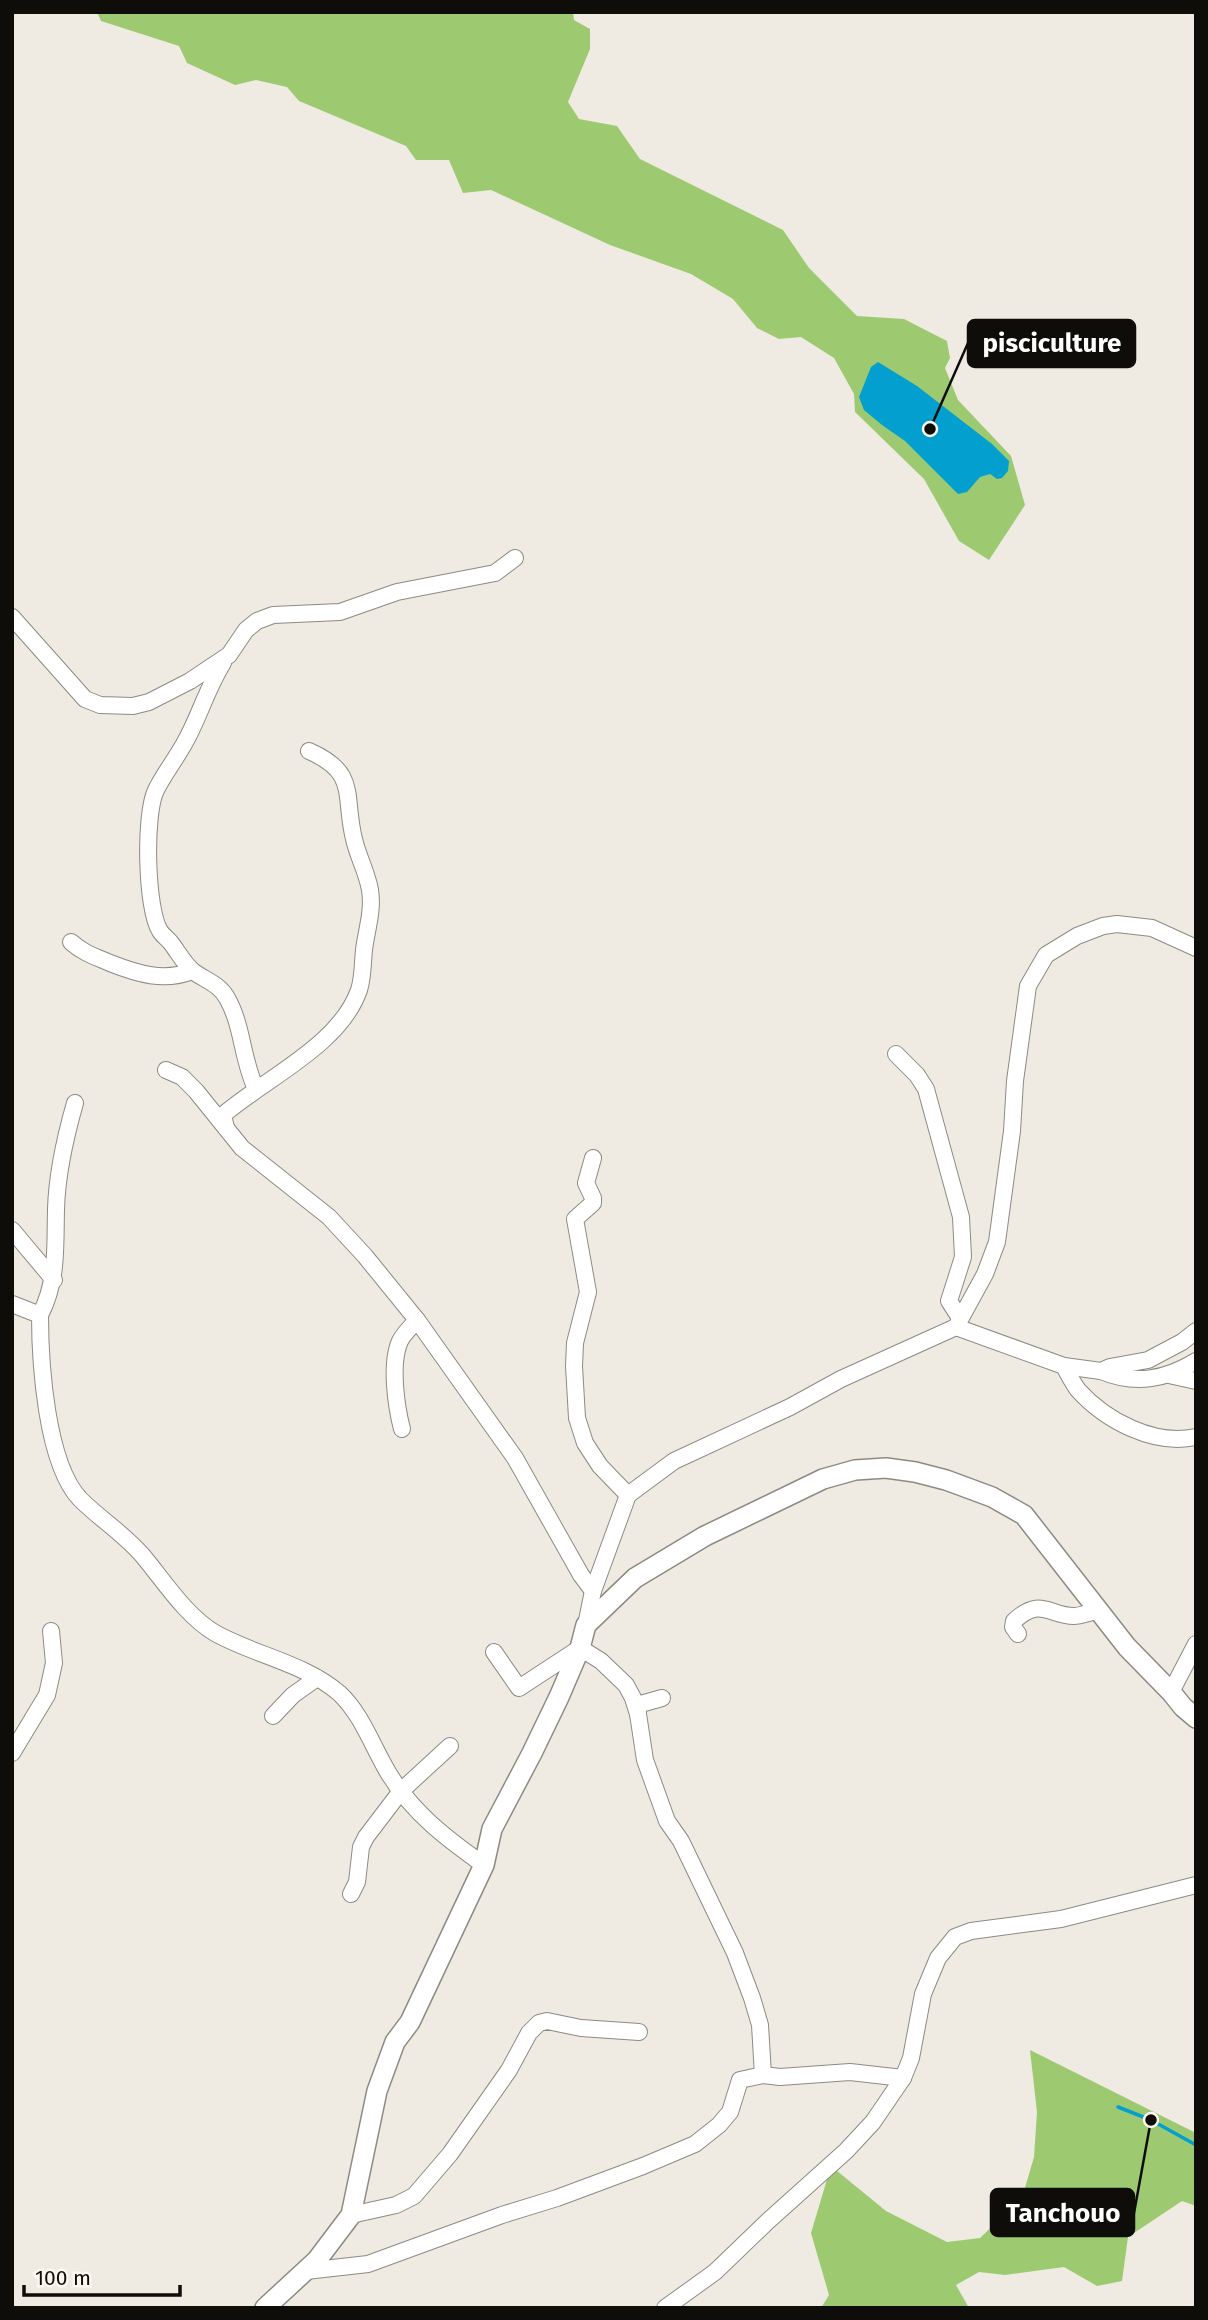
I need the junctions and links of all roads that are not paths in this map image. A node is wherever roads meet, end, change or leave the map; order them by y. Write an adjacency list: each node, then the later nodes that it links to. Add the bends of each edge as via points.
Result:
1 (514, 558): 3 (street, via 495,573 397,592 340,612 272,615 246,630)
2 (12, 617): 3 (street, via 85,699 100,705 149,702)
3 (229, 655): 7 (street, via 156,790 148,831 150,894 159,929)
4 (309, 751): 10 (street, via 334,764 343,777 354,841 367,876 371,906 362,979 351,1009 337,1026 316,1047)
5 (71, 942): 7 (street, via 89,956 138,973 169,977)
6 (1196, 948): 19 (street, via 1152,928 1117,924 1077,936 1046,955 1028,986 997,1242)
7 (192, 971): 10 (street, via 220,988 227,998)
8 (896, 1054): 19 (street, via 926,1089 954,1184 963,1256 949,1301)
9 (166, 1070): 12 (street, via 197,1091)
10 (256, 1089): 12 (street, via 223,1115)
11 (75, 1103): 15 (street, via 58,1180)
12 (226, 1128): 18 (street, via 242,1148 329,1217)
13 (593, 1158): 28 (street, via 586,1183 593,1203 575,1219 589,1292 575,1343 577,1418 585,1443 600,1466)
14 (12, 1230): 15 (street)
15 (54, 1280): 17 (street)
16 (12, 1304): 17 (street)
17 (40, 1315): 37 (street, via 45,1400 72,1489 127,1537 198,1621 241,1646)
18 (417, 1320): 26 (street, via 398,1345 395,1362); 29 (street, via 515,1458)
19 (958, 1323): 22 (street); 28 (street, via 674,1461)
20 (1196, 1331): 23 (street, via 1148,1360)
21 (1196, 1361): 24 (street)
22 (1064, 1366): 23 (street); 27 (street, via 1078,1389 1126,1427 1164,1438)
23 (1101, 1371): 24 (street, via 1130,1379)
24 (1169, 1375): 25 (street)
25 (1196, 1381)
26 (402, 1429)
27 (1196, 1437)
28 (628, 1495): 29 (street)
29 (593, 1591): 31 (street)
30 (1097, 1611): 31 (main road, via 1024,1515 946,1480 886,1468 823,1479 705,1536 635,1578); 33 (street, via 1074,1616 1042,1608 1014,1621); 38 (main road)
31 (586, 1625): 35 (main road)
32 (51, 1631): 44 (street, via 54,1663 47,1695)
33 (1018, 1634)
34 (1196, 1644): 38 (street)
35 (579, 1648): 36 (street, via 519,1688); 40 (street, via 626,1685); 46 (main road, via 492,1829)
36 (494, 1652)
37 (317, 1678): 41 (street); 45 (street, via 340,1694 357,1715)
38 (1171, 1692): 42 (main road)
39 (662, 1698): 40 (street, via 637,1705)
40 (638, 1714): 50 (street, via 645,1760 667,1821 735,1953 752,1998 760,2025)
41 (273, 1716)
42 (1196, 1718)
43 (450, 1746): 45 (street)
44 (12, 1753)
45 (401, 1791): 46 (street, via 425,1820); 48 (street, via 361,1847)
46 (484, 1865): 52 (main road, via 410,2022 395,2042 377,2091)
47 (1196, 1885): 51 (street, via 1061,1919 955,1937 938,1958 923,1994)
48 (351, 1894)
49 (639, 2032): 52 (street, via 539,2022 450,2154 414,2196)
50 (763, 2075): 51 (street, via 850,2072); 53 (street, via 740,2080 730,2112 695,2144 368,2264)
51 (903, 2078): 55 (street, via 846,2151 715,2272)
52 (351, 2215): 53 (main road)
53 (306, 2271): 54 (main road)
54 (265, 2308)
55 (664, 2308)

